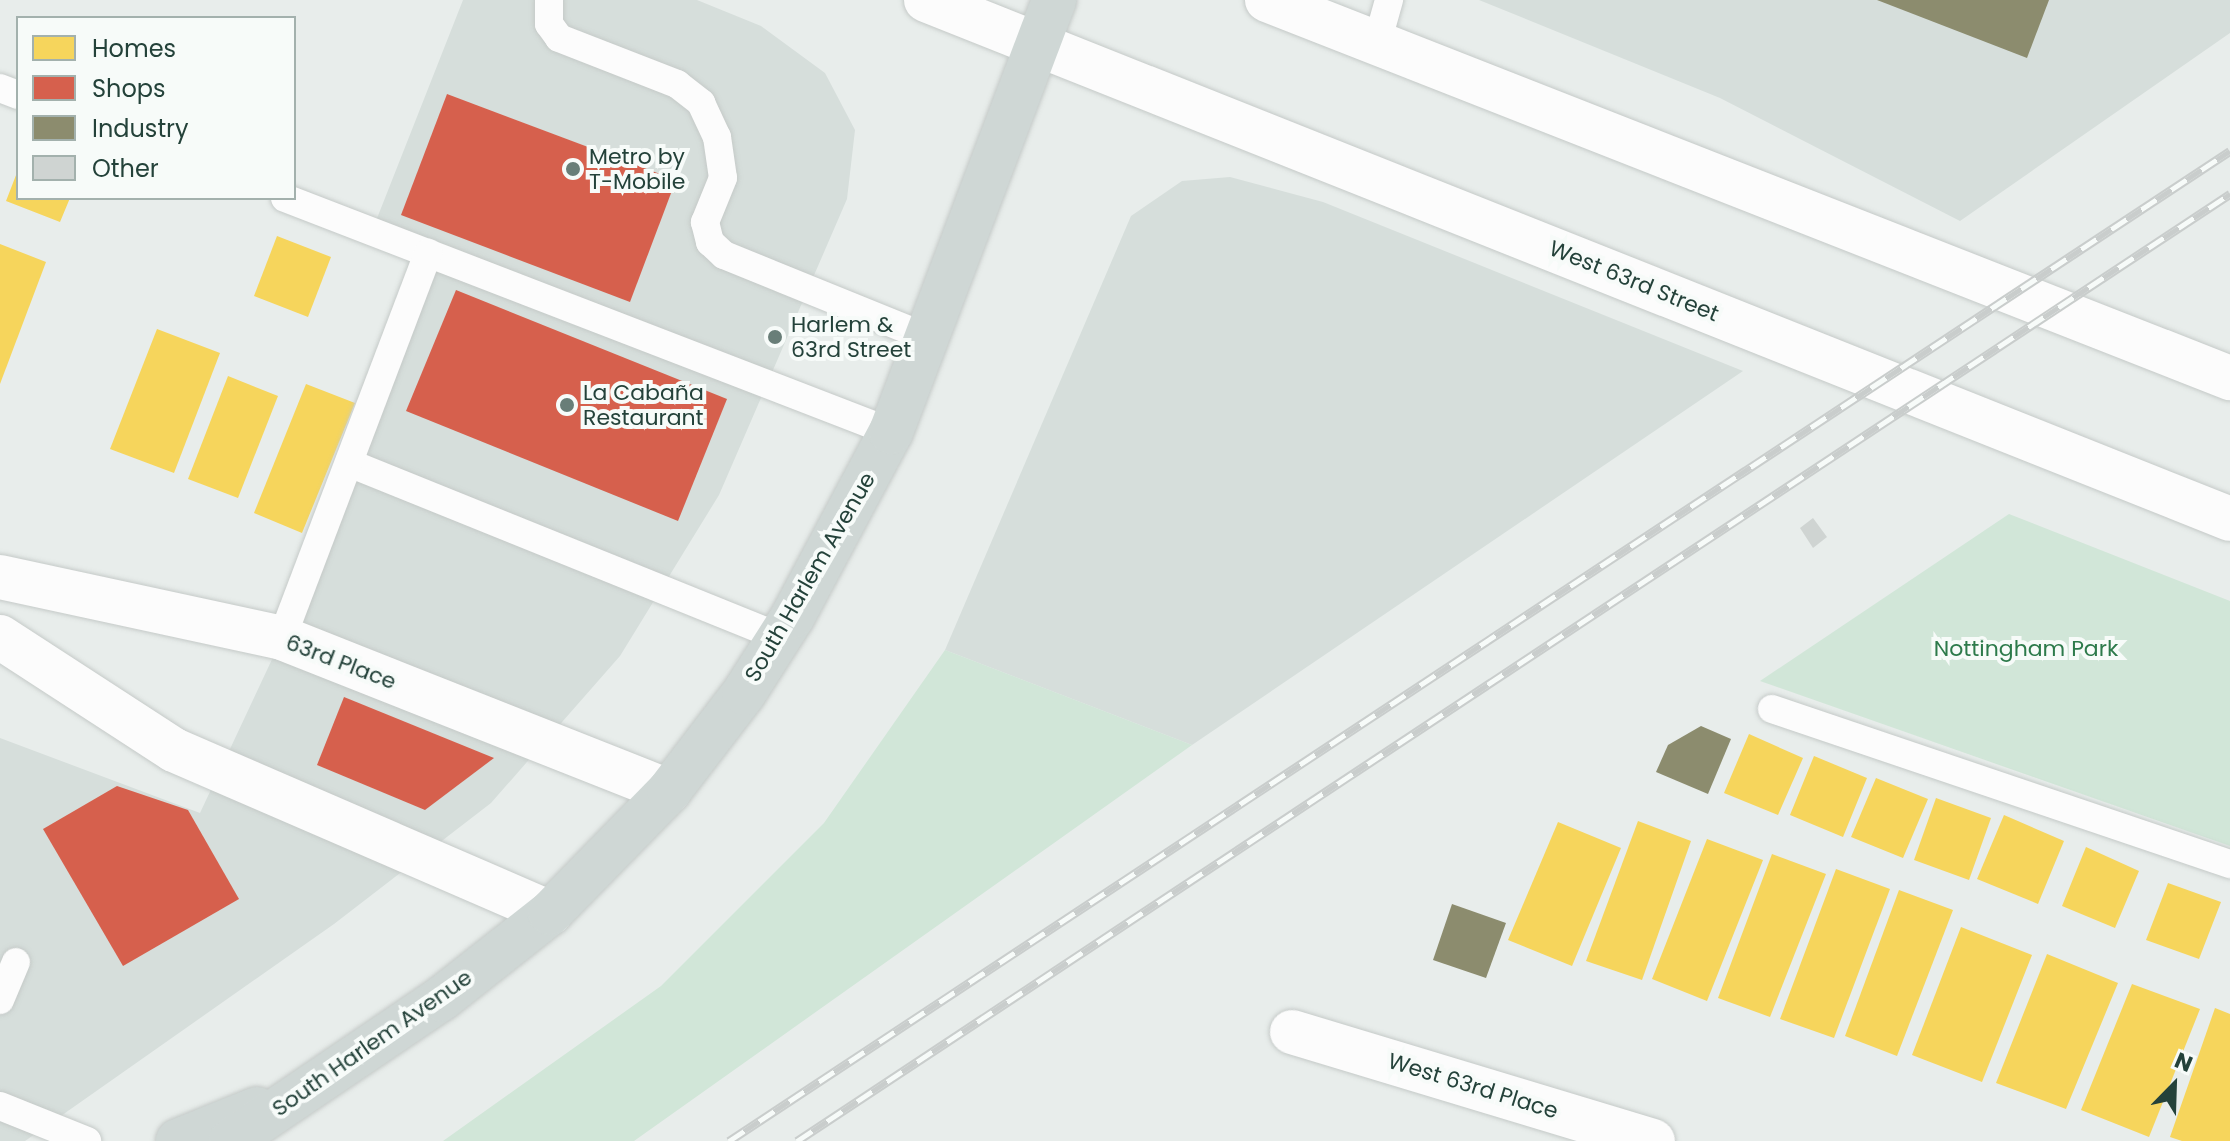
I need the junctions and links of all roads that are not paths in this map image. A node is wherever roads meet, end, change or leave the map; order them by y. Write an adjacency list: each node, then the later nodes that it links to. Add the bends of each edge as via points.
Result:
1 (549, 0): 10 (lane, via 549,24 559,38 677,84 701,103 717,137 723,178 705,222 710,242 724,255)
2 (926, 0): 6 (main road, West 63rd Street)
3 (1054, 0): 6 (main road, South Harlem Avenue)
4 (1267, 0): 7 (main road)
5 (1389, 0): 7 (lane)
6 (1038, 43): 10 (main road, South Harlem Avenue); 14 (main road, West 63rd Street)
7 (1377, 43): 11 (main road)
8 (290, 200): 9 (lane)
9 (428, 253): 12 (lane); 13 (lane)
10 (926, 337): 12 (main road, South Harlem Avenue)
11 (2230, 378)
12 (891, 432): 17 (main road, South Harlem Avenue)
13 (349, 463): 17 (lane); 18 (lane)
14 (2230, 519)
15 (0, 577): 18 (main road, 63rd Place)
16 (0, 637): 22 (main road, via 174,750)
17 (779, 637): 20 (main road, South Harlem Avenue)
18 (282, 638): 20 (main road, 63rd Place)
19 (1772, 709): 21 (lane)
20 (669, 791): 22 (main road, South Harlem Avenue)
21 (2230, 864)
22 (550, 913): 26 (main road, South Harlem Avenue, via 441,999)
23 (16, 962): 24 (lane)
24 (0, 1000)
25 (1292, 1032): 31 (main road, West 63rd Place)
26 (308, 1089): 29 (main road); 30 (main road, South Harlem Avenue)
27 (0, 1106): 28 (lane)
28 (87, 1141)
29 (178, 1141)
30 (231, 1141)
31 (1653, 1141)

